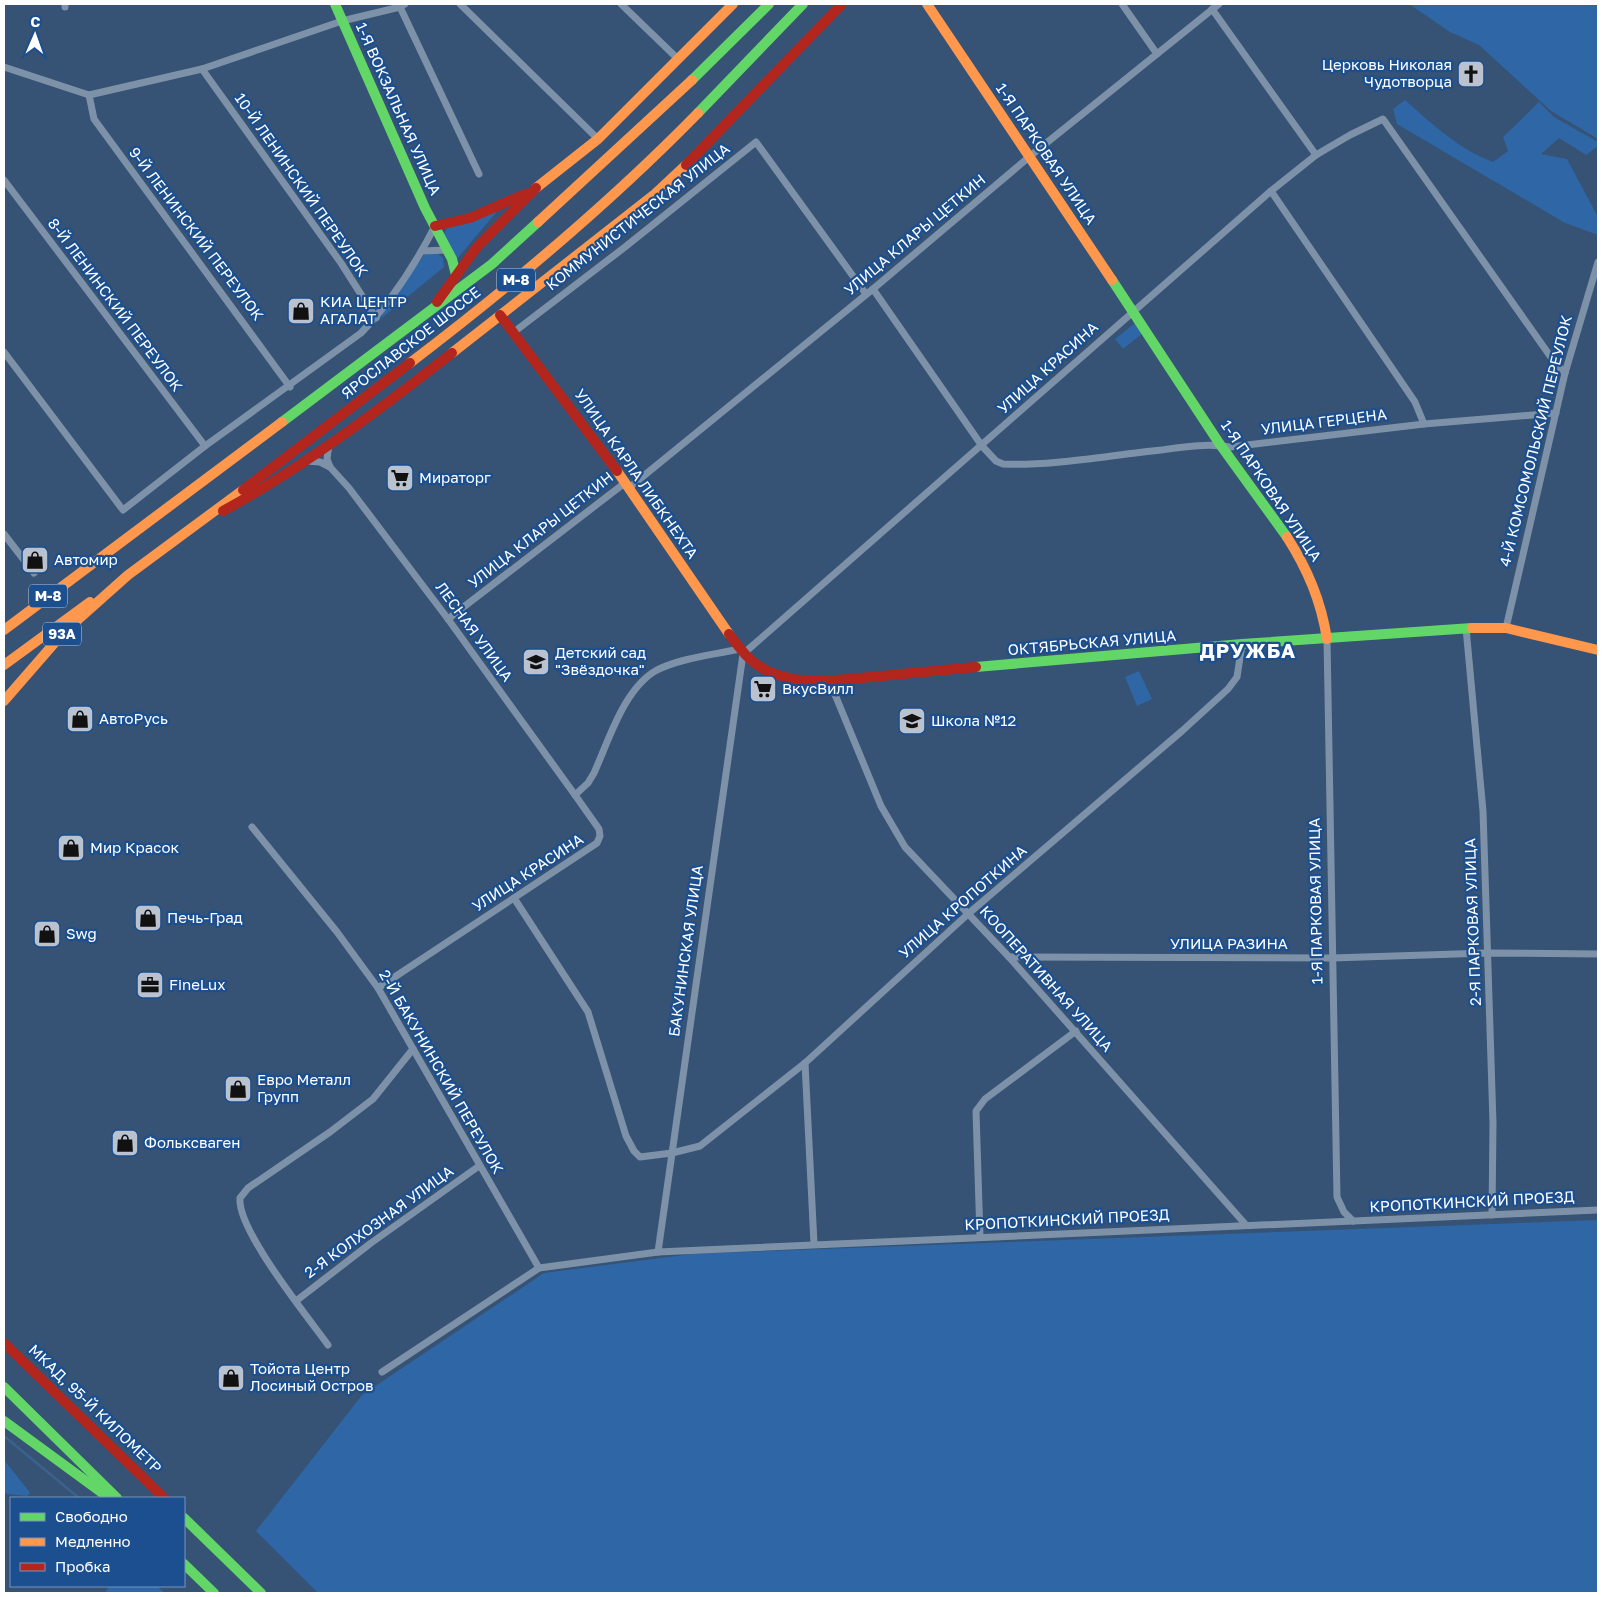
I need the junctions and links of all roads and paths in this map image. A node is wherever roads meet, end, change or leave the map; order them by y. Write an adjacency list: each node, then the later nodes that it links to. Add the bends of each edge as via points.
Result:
1 (335, 4): 13 (main road, 1-Я ВОКЗАЛЬНАЯ УЛИЦА)
2 (460, 4): 19 (street)
3 (622, 4): 15 (street)
4 (733, 4): 15 (main road)
5 (769, 4): 34 (main road, ЯРОСЛАВСКОЕ ШОССЕ / М-8, via 583,183 492,264)
6 (803, 4): 50 (main road, ЯРОСЛАВСКОЕ ШОССЕ / М-8, via 679,132 572,232 484,306)
7 (842, 4): 35 (main road, via 708,144 661,187)
8 (927, 4): 21 (main road, 1-Я ПАРКОВАЯ УЛИЦА)
9 (1122, 4): 14 (street)
10 (1219, 4): 12 (street, УЛИЦА КЛАРЫ ЦЕТКИН)
11 (403, 6): 13 (street); 22 (street)
12 (1212, 9): 14 (street, УЛИЦА КЛАРЫ ЦЕТКИН); 20 (street)
13 (342, 21): 17 (street); 26 (main road, 1-Я ВОКЗАЛЬНАЯ УЛИЦА)
14 (1157, 54): 21 (street, УЛИЦА КЛАРЫ ЦЕТКИН)
15 (678, 60): 19 (main road)
16 (4, 67): 18 (street)
17 (202, 69): 18 (street); 36 (street, 10-Й ЛЕНИНСКИЙ ПЕРЕУЛОК)
18 (89, 95): 40 (street, 9-Й ЛЕНИНСКИЙ ПЕРЕУЛОК, via 94,119)
19 (598, 139): 24 (main road)
20 (1316, 155): 25 (street, УЛИЦА КРАСИНА); 39 (street, УЛИЦА КРАСИНА, via 1383,119)
21 (1030, 157): 31 (street, УЛИЦА КЛАРЫ ЦЕТКИН); 33 (main road, 1-Я ПАРКОВАЯ УЛИЦА)
22 (479, 174)
23 (4, 180): 45 (street, 8-Й ЛЕНИНСКИЙ ПЕРЕУЛОК)
24 (536, 188): 26 (main road, via 503,205 456,222); 30 (main road, via 477,246)
25 (1271, 191): 33 (street, УЛИЦА КРАСИНА); 42 (street, via 1415,402)
26 (434, 226): 27 (main road, 1-Я ВОКЗАЛЬНАЯ УЛИЦА); 28 (street)
27 (447, 250): 28 (street); 30 (main road, 1-Я ВОКЗАЛЬНАЯ УЛИЦА)
28 (422, 252): 36 (street)
29 (1598, 262): 39 (street, 4-Й КОМСОМОЛЬСКИЙ ПЕРЕУЛОК)
30 (456, 275): 34 (main road)
31 (873, 289): 32 (street, УЛИЦА КЛАРЫ ЦЕТКИН); 46 (street, УЛИЦА ГЕРЦЕНА)
32 (866, 294): 37 (street, КОММУНИСТИЧЕСКАЯ УЛИЦА, via 756,142); 49 (street, УЛИЦА КЛАРЫ ЦЕТКИН)
33 (1134, 310): 44 (main road, 1-Я ПАРКОВАЯ УЛИЦА); 46 (street, УЛИЦА КРАСИНА)
34 (429, 314): 52 (main road, ЯРОСЛАВСКОЕ ШОССЕ / М-8)
35 (500, 315): 37 (main road, УЛИЦА КАРЛА ЛИБКНЕХТА); 43 (main road, via 390,402)
36 (376, 318): 40 (street)
37 (514, 332): 49 (main road, УЛИЦА КАРЛА ЛИБКНЕХТА)
38 (4, 352): 45 (street, via 123,510)
39 (1565, 373): 41 (street, 4-Й КОМСОМОЛЬСКИЙ ПЕРЕУЛОК)
40 (290, 386): 45 (street)
41 (1556, 413): 42 (street, УЛИЦА ГЕРЦЕНА); 58 (street, 4-Й КОМСОМОЛЬСКИЙ ПЕРЕУЛОК)
42 (1424, 424): 44 (street, УЛИЦА ГЕРЦЕНА, via 1230,447)
43 (329, 444): 47 (main road); 48 (street, via 327,459)
44 (1220, 445): 46 (street, УЛИЦА ГЕРЦЕНА, via 1011,464 996,461); 60 (main road, 1-Я ПАРКОВАЯ УЛИЦА, via 1312,578 1323,608)
45 (205, 446)
46 (982, 446): 63 (street, УЛИЦА КРАСИНА)
47 (304, 461): 48 (street, via 313,460); 50 (main road, via 264,488)
48 (330, 467): 55 (street, ЛЕСНАЯ УЛИЦА)
49 (628, 484): 55 (street, УЛИЦА КЛАРЫ ЦЕТКИН); 63 (main road, УЛИЦА КАРЛА ЛИБКНЕХТА)
50 (200, 523): 54 (main road, ЯРОСЛАВСКОЕ ШОССЕ / М-8)
51 (4, 534): 53 (street)
52 (92, 562): 56 (main road); 59 (main road, ЯРОСЛАВСКОЕ ШОССЕ / М-8)
53 (34, 572)
54 (128, 575): 64 (main road, ЯРОСЛАВСКОЕ ШОССЕ / М-8); 66 (main road, 93A, via 64,632)
55 (448, 619): 67 (street, ЛЕСНАЯ УЛИЦА)
56 (4, 620)
57 (1466, 628): 58 (main road, ОКТЯБРЬСКАЯ УЛИЦА); 60 (main road, ОКТЯБРЬСКАЯ УЛИЦА); 71 (street, 2-Я ПАРКОВАЯ УЛИЦА, via 1484,811)
58 (1506, 628): 62 (main road, ОКТЯБРЬСКАЯ УЛИЦА)
59 (4, 630)
60 (1327, 639): 61 (main road, ОКТЯБРЬСКАЯ УЛИЦА); 74 (street, 1-Я ПАРКОВАЯ УЛИЦА)
61 (1242, 644): 65 (main road, ОКТЯБРЬСКАЯ УЛИЦА); 70 (street, УЛИЦА КРОПОТКИНА, via 1237,677 1228,689)
62 (1598, 650)
63 (741, 652): 65 (main road, ОКТЯБРЬСКАЯ УЛИЦА, via 754,665 776,676 808,681); 67 (street, УЛИЦА КРАСИНА, via 675,664 656,671 640,683 629,697 588,783); 79 (street, БАКУНИНСКАЯ УЛИЦА)
64 (4, 665)
65 (829, 680): 70 (street, КООПЕРАТИВНАЯ УЛИЦА, via 881,806 905,847)
66 (4, 701)
67 (575, 795): 69 (street, УЛИЦА КРАСИНА, via 599,829 600,840)
68 (252, 827): 75 (street, 2-Й БАКУНИНСКИЙ ПЕРЕУЛОК)
69 (514, 898): 75 (street, УЛИЦА КРАСИНА); 79 (street, УЛИЦА КРОПОТКИНА, via 590,1017 634,1151 640,1157)
70 (968, 914): 73 (street, КООПЕРАТИВНАЯ УЛИЦА); 78 (street, УЛИЦА КРОПОТКИНА)
71 (1487, 953): 72 (street, УЛИЦА РАЗИНА); 74 (street, УЛИЦА РАЗИНА); 82 (street, 2-Я ПАРКОВАЯ УЛИЦА, via 1493,1123)
72 (1598, 954)
73 (1009, 957): 74 (street, УЛИЦА РАЗИНА); 76 (street, КООПЕРАТИВНАЯ УЛИЦА)
74 (1332, 958): 83 (street, 1-Я ПАРКОВАЯ УЛИЦА, via 1337,1198)
75 (378, 988): 77 (street, 2-Й БАКУНИНСКИЙ ПЕРЕУЛОК)
76 (1076, 1031): 84 (street, КООПЕРАТИВНАЯ УЛИЦА); 85 (street, via 976,1111)
77 (413, 1049): 80 (street, 2-Й БАКУНИНСКИЙ ПЕРЕУЛОК); 89 (street, via 372,1099 248,1188 240,1198 242,1215 252,1236)
78 (805, 1063): 79 (street, УЛИЦА КРОПОТКИНА, via 700,1146); 86 (street)
79 (672, 1153): 87 (street, БАКУНИНСКАЯ УЛИЦА)
80 (479, 1166): 88 (street, 2-Й БАКУНИНСКИЙ ПЕРЕУЛОК); 89 (street, 2-Я КОЛХОЗНАЯ УЛИЦА)
81 (1598, 1210): 82 (street, КРОПОТКИНСКИЙ ПРОЕЗД)
82 (1492, 1215): 83 (street, КРОПОТКИНСКИЙ ПРОЕЗД)
83 (1353, 1221): 84 (street, КРОПОТКИНСКИЙ ПРОЕЗД)
84 (1246, 1226): 85 (street, КРОПОТКИНСКИЙ ПРОЕЗД)
85 (980, 1237): 86 (street, КРОПОТКИНСКИЙ ПРОЕЗД)
86 (814, 1244): 87 (street, КРОПОТКИНСКИЙ ПРОЕЗД)
87 (658, 1252): 88 (street, КРОПОТКИНСКИЙ ПРОЕЗД)
88 (539, 1268): 93 (street)
89 (296, 1301): 92 (street)
90 (4, 1337): 94 (main road)
91 (4, 1342): 94 (main road, МКАД, 95-Й КИЛОМЕТР)
92 (328, 1345)
93 (382, 1372)
94 (40, 1376): 99 (main road, МКАД, 95-Й КИЛОМЕТР)
95 (4, 1387): 98 (main road)
96 (4, 1421): 97 (main road)
97 (109, 1497)
98 (116, 1497)
99 (163, 1497)
100 (185, 1519): 103 (main road)
101 (185, 1565): 102 (main road)
102 (214, 1593)
103 (261, 1593)

